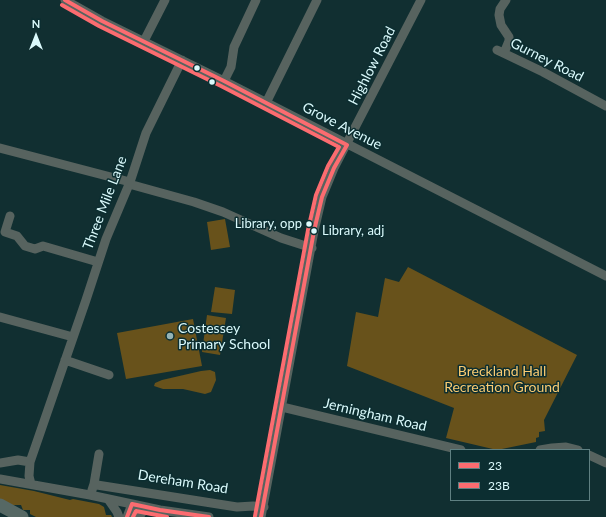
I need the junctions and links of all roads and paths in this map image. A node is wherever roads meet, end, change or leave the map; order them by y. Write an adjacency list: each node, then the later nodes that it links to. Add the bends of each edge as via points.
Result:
1 (65, 0): 7 (street, Grove Avenue)
2 (165, 0): 7 (street)
3 (256, 0): 9 (street, via 234,47 231,67)
4 (317, 0): 10 (street)
5 (421, 0): 12 (street, Highlow Road)
6 (506, 0): 11 (street, Gurney Road, via 499,15 509,41 501,52)
7 (144, 41): 8 (street, Grove Avenue)
8 (182, 60): 9 (street, Grove Avenue); 14 (street, Three Mile Lane, via 146,133)
9 (224, 81): 10 (street, Grove Avenue)
10 (266, 104): 12 (street, Grove Avenue)
11 (606, 106)
12 (347, 145): 16 (street, Highlow Road, via 322,197); 18 (street, Grove Avenue)
13 (0, 148): 14 (street)
14 (129, 183): 16 (street, via 223,212 281,238); 17 (street, Three Mile Lane)
15 (10, 216): 17 (street, via 5,232 17,236 25,246 35,249 43,246)
16 (312, 248): 23 (street, Highlow Road)
17 (98, 262): 20 (street, Three Mile Lane)
18 (606, 276)
19 (0, 317): 20 (street)
20 (73, 337): 21 (street, Three Mile Lane)
21 (65, 360): 22 (street); 29 (street, Three Mile Lane)
22 (109, 375)
23 (282, 408): 24 (street, Jerningham Road); 40 (street, Highlow Road)
24 (457, 449)
25 (546, 449): 26 (street)
26 (574, 449)
27 (590, 455): 31 (street)
28 (95, 460): 35 (street, via 94,484)
29 (30, 462): 30 (street, via 18,460); 33 (street, Three Mile Lane, via 28,476)
30 (0, 463)
31 (606, 463)
32 (0, 479): 33 (street)
33 (31, 484): 35 (street)
34 (97, 485): 40 (street, Dereham Road, via 237,507)
35 (90, 495): 36 (street)
36 (108, 499): 37 (street); 42 (street)
37 (132, 504): 39 (street); 43 (street)
38 (0, 505): 41 (highway)
39 (146, 507): 44 (street); 45 (street)
40 (264, 507): 46 (street, Highlow Road)
41 (22, 517)
42 (119, 517)
43 (127, 517)
44 (139, 517)
45 (209, 517)
46 (262, 517)

